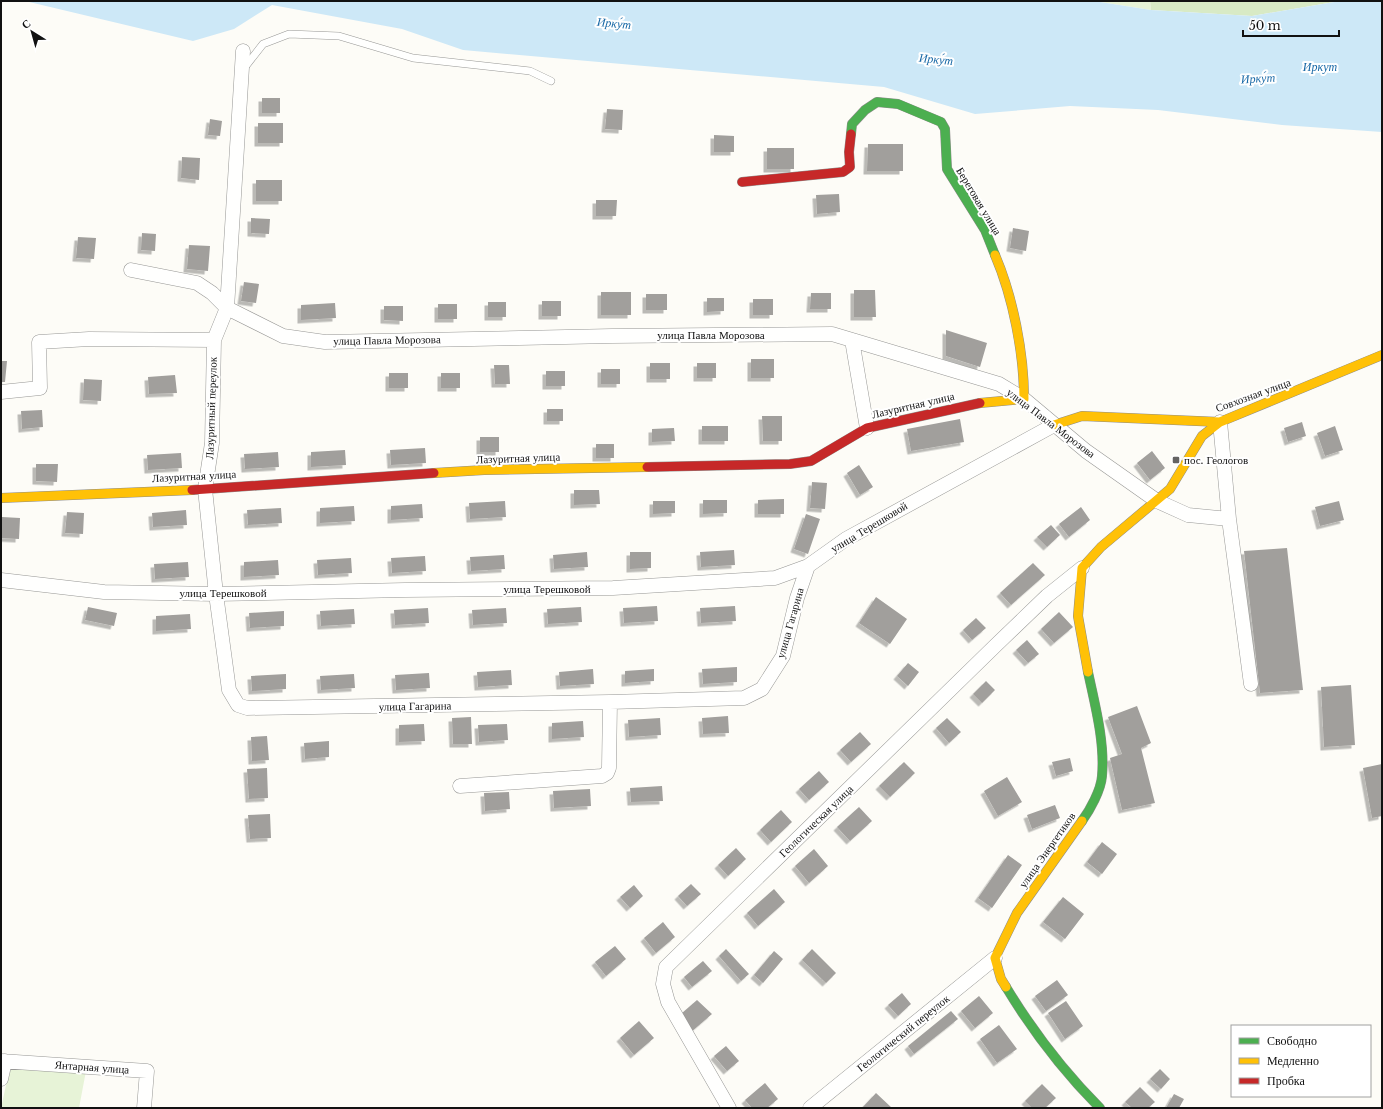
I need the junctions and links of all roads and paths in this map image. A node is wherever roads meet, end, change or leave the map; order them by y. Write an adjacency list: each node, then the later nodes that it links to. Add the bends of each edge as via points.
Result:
1 (243, 50): 2 (street, Лазуритный переулок)
2 (242, 70): 3 (lane, via 263,44 289,34 339,36 413,58 530,71); 6 (street, Лазуритный переулок)
3 (551, 81)
4 (742, 182): 11 (street, Береговая улица, via 843,172 850,167 852,124 877,102 898,104 940,122 945,129 946,169 985,230 1008,282 1024,373)
5 (131, 270): 6 (street, улица Павла Морозова, via 197,284 212,293)
6 (227, 308): 7 (street, Лазуритный переулок); 8 (street, улица Павла Морозова, via 283,336 325,342 824,334)
7 (214, 340): 10 (street, Лазуритный переулок, via 89,339 40,342 40,388); 15 (street, Лазуритный переулок, via 212,443)
8 (852, 340): 11 (street, улица Павла Морозова, via 999,384); 14 (street)
9 (1382, 355): 12 (street, Совхозная улица)
10 (1, 392)
11 (1024, 399): 13 (street, улица Павла Морозова); 14 (street, Лазуритная улица, via 978,403)
12 (1220, 422): 13 (street, Совхозная улица, via 1082,416); 17 (street, via 1202,436 1170,489); 18 (street)
13 (1054, 425): 17 (street, улица Павла Морозова); 19 (street, улица Терешковой, via 846,539)
14 (867, 428): 15 (street, Лазуритная улица, via 810,461 790,464 484,470)
15 (206, 489): 16 (street, Лазуритная улица); 22 (street, Лазуритный переулок)
16 (1, 498)
17 (1157, 501): 18 (street, улица Павла Морозова, via 1188,515); 20 (street, via 1101,547)
18 (1229, 519): 23 (street)
19 (808, 566): 22 (street, улица Терешковой, via 775,578 613,588); 25 (street, улица Гагарина, via 797,598 783,656 762,689 744,698)
20 (1082, 568): 27 (street, улица Энергетиков, via 1078,616 1100,734 1102,778 1090,810 1017,913); 31 (street, Геологическая улица, via 1047,596 666,967 663,984 668,1002)
21 (1, 580): 22 (street, улица Терешковой, via 104,592)
22 (216, 594): 24 (street, Лазуритный переулок)
23 (1251, 684)
24 (228, 690): 25 (street, улица Гагарина, via 238,705 247,708)
25 (610, 702): 26 (street, via 609,768 602,776)
26 (460, 786)
27 (995, 958): 32 (street, Геологический переулок); 33 (street, via 1002,980 1018,1007 1077,1085)
28 (3, 1061): 29 (street); 30 (street, Янтарная улица, via 147,1071)
29 (1, 1079)
30 (144, 1108)
31 (729, 1108)
32 (810, 1108)
33 (1100, 1108)

